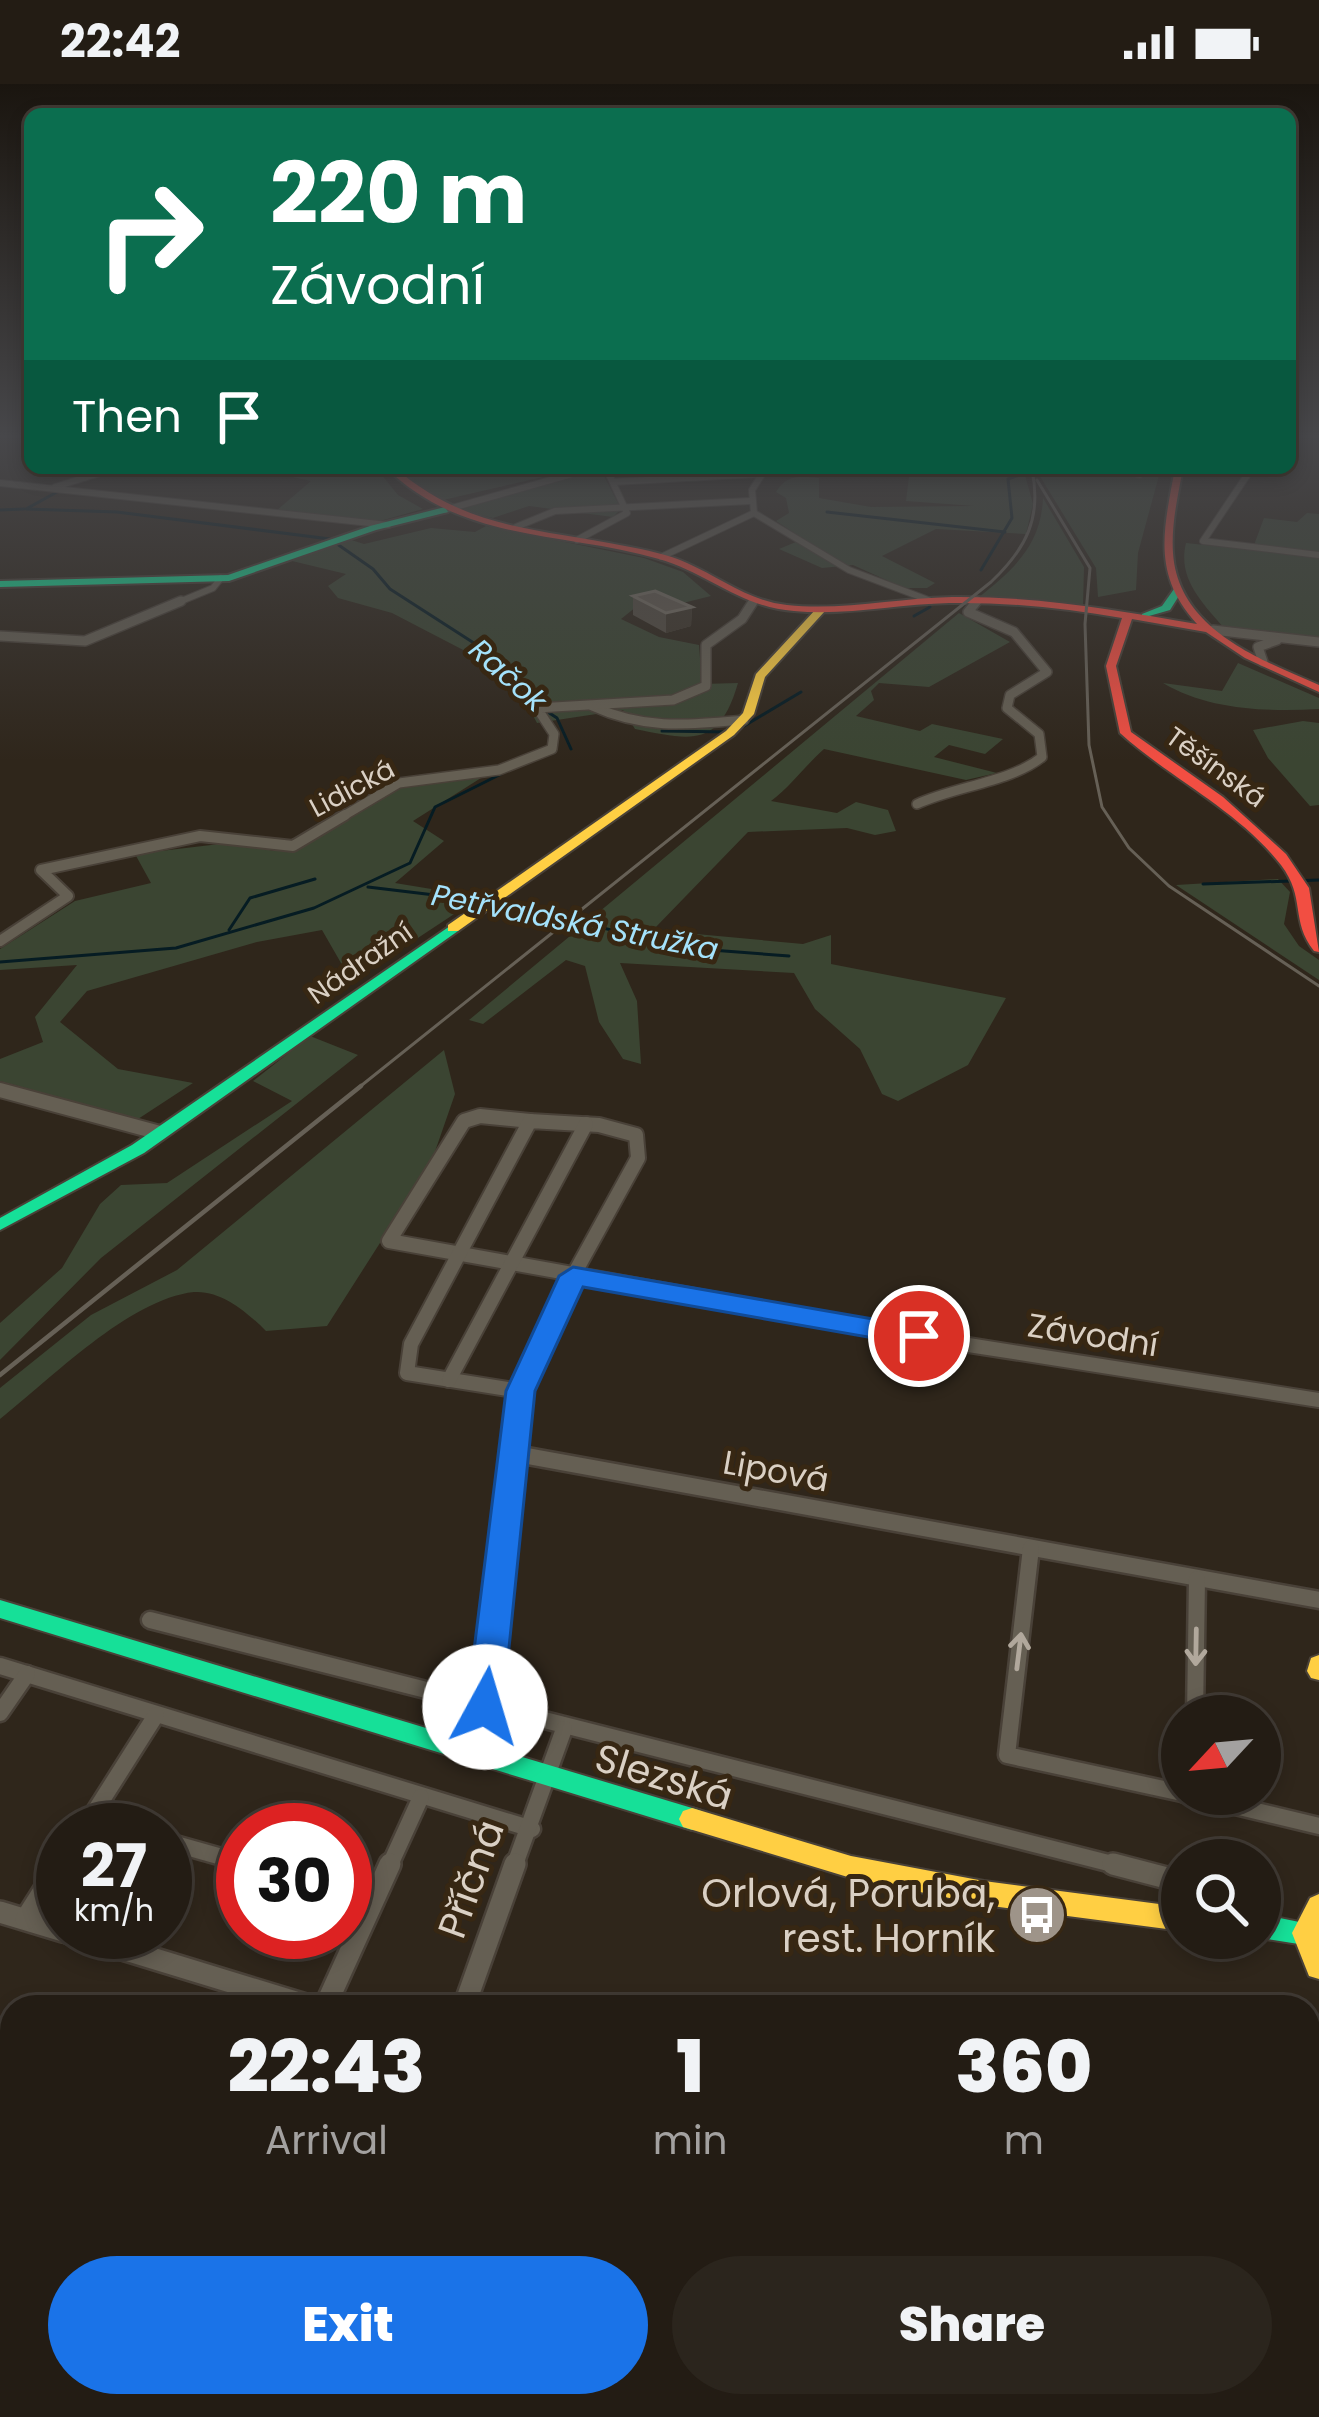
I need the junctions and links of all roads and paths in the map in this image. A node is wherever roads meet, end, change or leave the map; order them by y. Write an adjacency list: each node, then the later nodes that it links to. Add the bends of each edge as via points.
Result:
1 (331, 543): 9 (street)
2 (596, 543): 8 (street)
3 (690, 543): 8 (street)
4 (804, 543): 13 (street)
5 (1169, 543): 11 (street)
6 (1204, 543): 7 (street)
7 (1319, 555)
8 (662, 556): 14 (street)
9 (220, 578): 10 (street); 19 (street, via 213,588 85,641)
10 (0, 584)
11 (1177, 591): 16 (street, via 1163,611); 18 (street)
12 (979, 600): 13 (street); 16 (street); 27 (street, via 968,612 1014,632 1047,671 1010,695 1006,708 1039,734 1042,757 1024,771)
13 (931, 601): 15 (street)
14 (753, 602): 15 (street); 25 (street, Lidická, via 704,649 706,686 673,700)
15 (820, 611): 26 (street, Nádražní, via 756,681)
16 (1130, 618): 17 (street); 29 (street, Těšínská, via 1111,666 1126,733 1230,806 1298,879 1305,933)
17 (1171, 623): 18 (street); 22 (street)
18 (1213, 630): 20 (street); 22 (street)
19 (0, 636)
20 (1288, 639): 21 (street); 23 (street, via 1261,644)
21 (1319, 643)
22 (1233, 645): 23 (street)
23 (1263, 662): 24 (street)
24 (1319, 689)
25 (581, 704): 26 (street, via 660,728); 28 (street, Lidická, via 544,707 552,749 499,770 399,783 293,846 200,836 41,870 68,896)
26 (744, 720): 33 (street, Nádražní)
27 (917, 804)
28 (0, 941)
29 (1319, 948)
30 (0, 1090): 33 (street)
31 (530, 1121): 32 (street); 35 (street); 35 (street, Závodní, via 464,1121 389,1241)
32 (592, 1125): 36 (street); 37 (street, via 636,1135 640,1145)
33 (160, 1133): 34 (street, Nádražní)
34 (0, 1225)
35 (463, 1253): 36 (street, Závodní); 38 (street, via 410,1344 407,1373)
36 (512, 1264): 37 (street, Závodní); 38 (street)
37 (573, 1276): 39 (street); 40 (street, Závodní)
38 (449, 1380): 39 (street)
39 (520, 1391): 41 (street)
40 (1319, 1400)
41 (511, 1453): 42 (street, Lipová); 50 (street)
42 (1031, 1548): 43 (street, Lipová); 55 (street, one-way to 42, via 1007,1755)
43 (1197, 1579): 44 (street, Lipová); 49 (street, one-way to 49)
44 (1319, 1600)
45 (0, 1609): 54 (street, Slezská)
46 (150, 1620): 50 (street, Slezská)
47 (0, 1666): 48 (street)
48 (27, 1675): 51 (street); 52 (street)
49 (1195, 1695)
50 (485, 1707): 53 (street, Slezská)
51 (0, 1713)
52 (156, 1715): 56 (street); 57 (street)
53 (564, 1729): 54 (street, Příčná); 61 (street, Slezská)
54 (544, 1775): 60 (street, Příčná); 66 (street, Slezská, via 851,1867)
55 (1161, 1788)
56 (421, 1797): 60 (street); 62 (street)
57 (100, 1803)
58 (1274, 1815): 59 (street)
59 (1319, 1826)
60 (532, 1829): 76 (street, Příčná)
61 (1161, 1877)
62 (372, 1899)
63 (36, 1903): 67 (street)
64 (1319, 1906): 70 (street)
65 (0, 1912): 67 (street)
66 (1161, 1916)
67 (26, 1919): 68 (street)
68 (36, 1922)
69 (1281, 1929): 70 (street)
70 (1305, 1933): 73 (street)
71 (156, 1959): 74 (street)
72 (346, 1959): 75 (street)
73 (1319, 1967)
74 (273, 1995)
75 (331, 1995)
76 (469, 1995)

